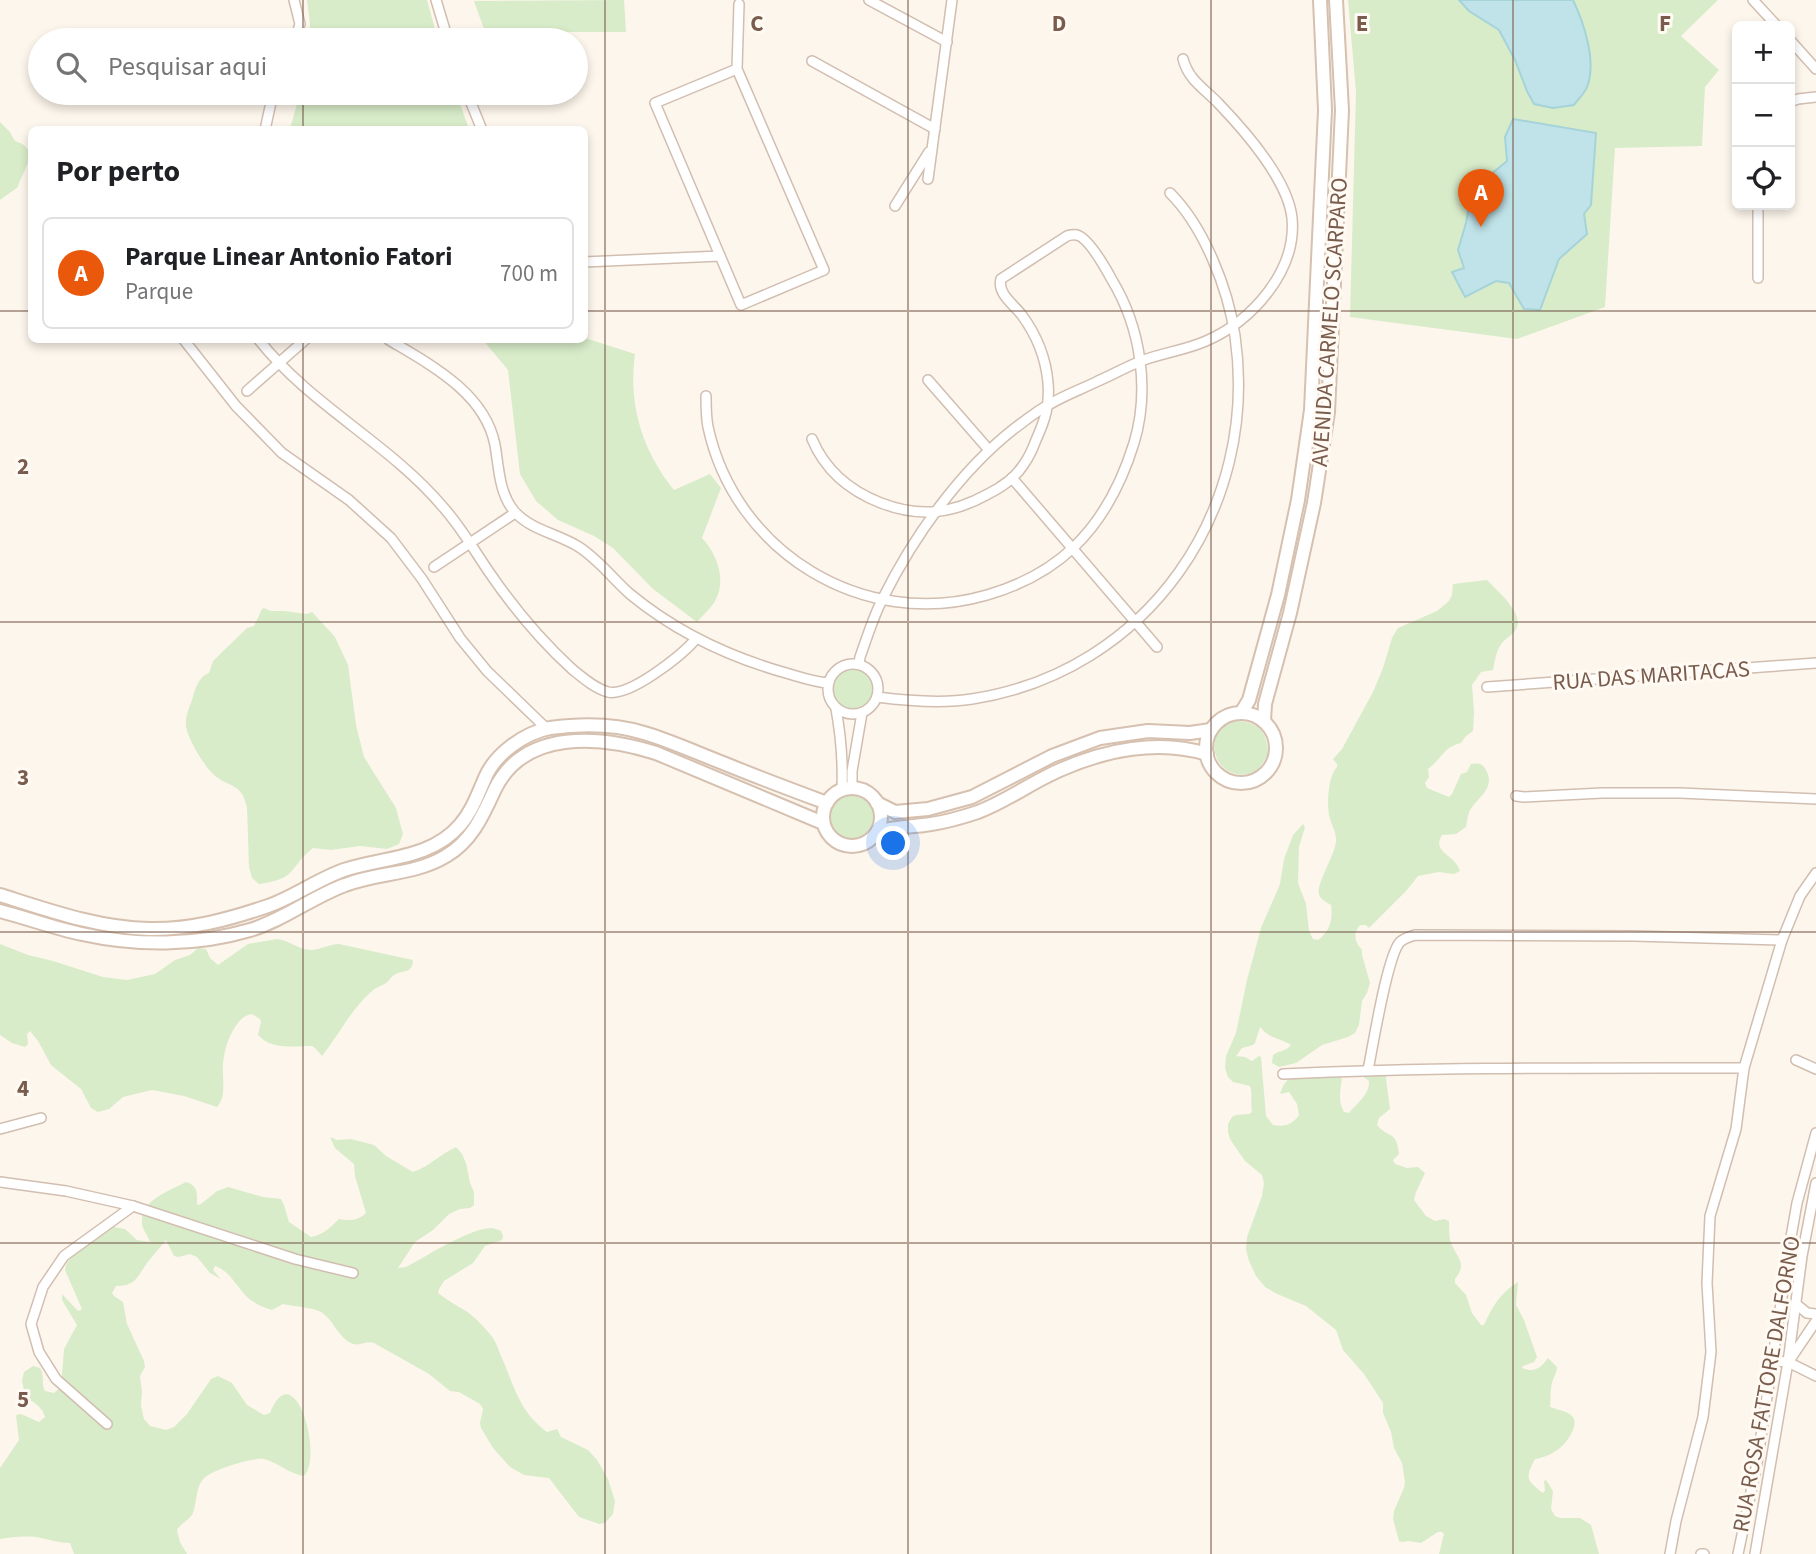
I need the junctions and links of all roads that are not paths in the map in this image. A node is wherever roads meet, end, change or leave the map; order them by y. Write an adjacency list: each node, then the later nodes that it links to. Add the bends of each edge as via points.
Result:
1 (294, 0): 10 (street)
2 (436, 0): 11 (street)
3 (869, 0): 12 (street)
4 (952, 0): 12 (street)
5 (1320, 0): 63 (main road, AVENIDA CARMELO SCARPARO, via 1325,110 1311,410 1278,595 1249,701)
6 (1336, 0): 64 (main road, AVENIDA CARMELO SCARPARO, via 1342,110 1328,412 1314,503)
7 (1753, 0): 9 (street)
8 (739, 4): 16 (street)
9 (1772, 21)
10 (299, 28)
11 (444, 28)
12 (947, 42): 24 (street)
13 (1795, 46): 17 (street)
14 (1183, 59): 33 (street, via 1190,76 1263,157 1292,215 1289,251 1273,285)
15 (812, 61): 24 (street)
16 (737, 69): 30 (street, via 655,103); 30 (street, via 824,270 741,305)
17 (1816, 69)
18 (1816, 97): 19 (street)
19 (1795, 100)
20 (270, 105): 22 (street)
21 (472, 105): 23 (street)
22 (266, 126)
23 (480, 126)
24 (935, 130): 25 (street)
25 (932, 148): 26 (street); 28 (street)
26 (928, 179)
27 (1170, 193): 33 (street, via 1212,260)
28 (895, 206)
29 (1758, 210): 32 (street)
30 (720, 256): 31 (street)
31 (588, 262)
32 (1758, 278)
33 (1233, 326): 38 (street, via 1206,341); 53 (street, via 1238,357 1237,427 1219,499 1188,559)
34 (186, 343): 65 (street, via 236,406 282,453 349,500 391,538 460,638)
35 (262, 343): 39 (street)
36 (302, 343): 39 (street)
37 (394, 343): 47 (street, via 446,376 481,410 490,426 502,487)
38 (1140, 361): 43 (street); 43 (street, via 1114,283 1084,240 1067,236 999,284 1033,333 1048,381); 50 (street, via 1141,408 1129,460 1106,507)
39 (279, 364): 41 (street); 49 (street, via 399,462 444,507)
40 (928, 380): 45 (street)
41 (247, 391)
42 (706, 396): 52 (street, via 715,453 740,505 758,528 801,566 826,581)
43 (1049, 404): 45 (street); 46 (street, via 1035,443)
44 (812, 439): 48 (street, via 828,467 853,489 900,509)
45 (989, 450): 48 (street)
46 (1012, 478): 48 (street, via 972,503); 50 (street)
47 (515, 513): 49 (street); 54 (street, via 583,550 652,611)
48 (936, 513): 52 (street)
49 (471, 543): 51 (street); 54 (street, via 517,612 558,656 605,691 624,691 666,666)
50 (1073, 548): 52 (street, via 1027,580 975,599 941,604); 53 (street)
51 (433, 567)
52 (882, 600): 57 (street)
53 (1135, 621): 55 (street); 60 (street, via 1064,671 1008,692 942,702)
54 (696, 639): 58 (street, via 770,668)
55 (1157, 648)
56 (1816, 663): 59 (street, RUA DAS MARITACAS)
57 (859, 664): 58 (street, via 841,666); 60 (street, via 876,679)
58 (828, 683): 61 (street, via 828,695)
59 (1487, 687)
60 (877, 697): 62 (street)
61 (836, 709): 62 (street); 68 (street)
62 (862, 713): 68 (street)
63 (1241, 713): 64 (main road); 66 (main road, via 1229,715)
64 (1264, 721): 67 (main road, via 1272,730 1276,754 1264,775 1254,781 1230,781 1219,775)
65 (547, 729): 71 (main road, via 582,726 643,732); 76 (main road, via 522,738 501,754 460,825 435,846 341,872 271,905 222,920 150,929 113,926)
66 (1211, 730): 67 (main road); 72 (main road, via 1148,731 1100,738 1052,756 972,797 928,809 895,811)
67 (1207, 754): 74 (main road, via 1188,748 1149,747 1104,753 1058,770 978,811)
68 (847, 789): 71 (main road); 72 (main road, via 862,790)
69 (1516, 796): 70 (street, via 1680,793)
70 (1816, 799)
71 (827, 803): 73 (main road)
72 (877, 803): 74 (main road, via 881,812)
73 (823, 823): 74 (main road, via 834,840 852,847); 77 (main road, via 656,753 611,742 571,742 535,750 511,766 481,820 447,856 413,870 344,885 250,930 183,942 148,942 82,934)
74 (878, 832)
75 (1816, 873): 78 (street, via 1800,896)
76 (0, 895)
77 (0, 911)
78 (1782, 940): 80 (street); 82 (street, via 1529,934 1406,937 1397,947 1389,971)
79 (1796, 1060): 81 (street)
80 (1744, 1068): 82 (street); 98 (street, via 1736,1129 1710,1216 1706,1283 1711,1352 1703,1417)
81 (1816, 1069)
82 (1368, 1070): 83 (street)
83 (1283, 1073)
84 (41, 1118): 85 (street)
85 (0, 1129)
86 (1816, 1133): 94 (street, RUA ROSA FATTORE DALFORNO, via 1797,1203)
87 (0, 1182): 89 (street)
88 (1816, 1183): 91 (street, RUA ROSA FATTORE DALFORNO)
89 (133, 1206): 90 (street, via 295,1259); 97 (street, via 64,1256 43,1287 31,1324 38,1352 56,1379)
90 (353, 1273)
91 (1796, 1304): 92 (street); 95 (street, RUA ROSA FATTORE DALFORNO)
92 (1816, 1314)
93 (1816, 1321): 95 (street)
94 (1773, 1361): 95 (street); 99 (street, RUA ROSA FATTORE DALFORNO)
95 (1788, 1363): 96 (street); 100 (street, RUA ROSA FATTORE DALFORNO)
96 (1816, 1376)
97 (107, 1424)
98 (1670, 1554)
99 (1738, 1554)
100 (1755, 1554)

